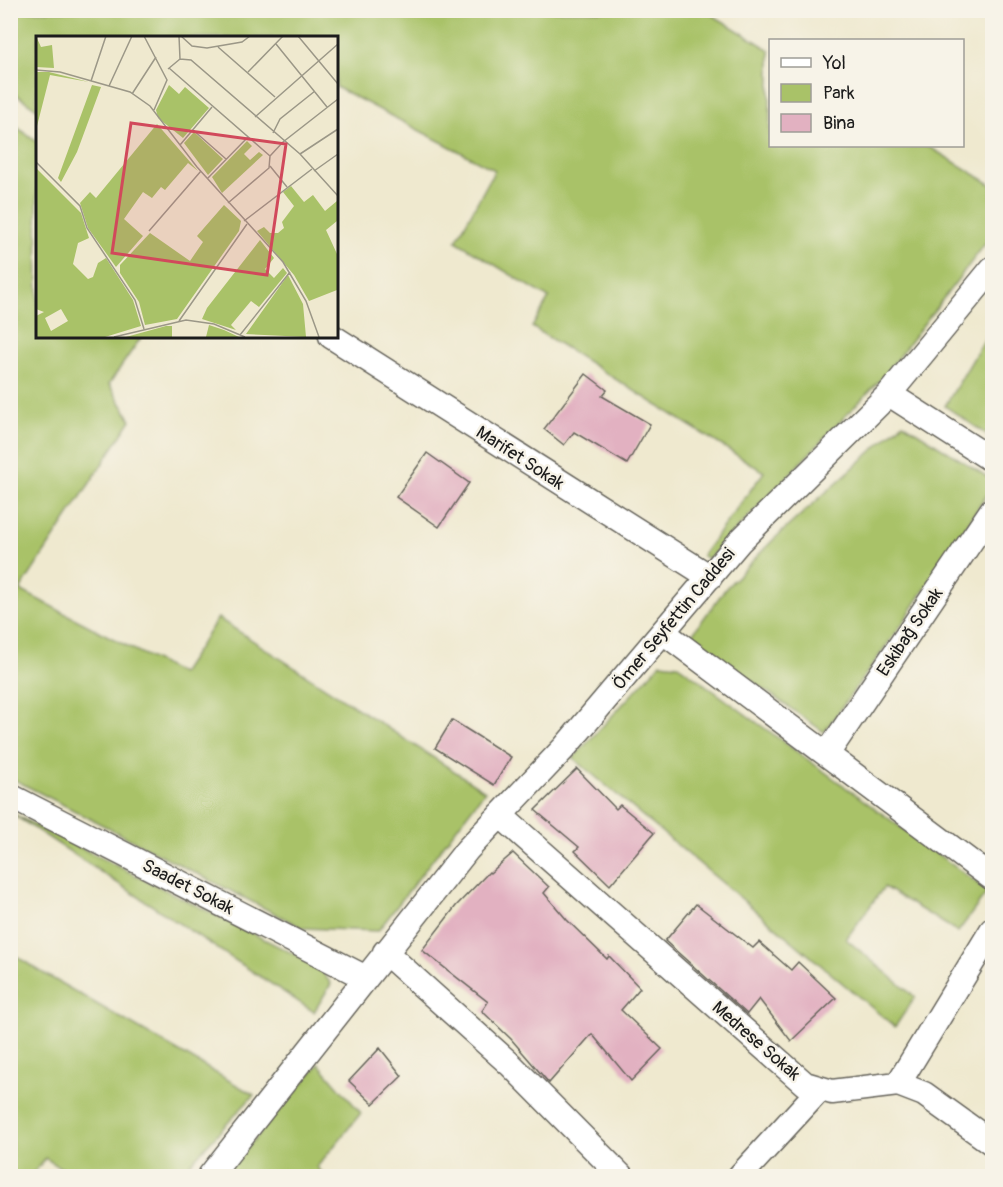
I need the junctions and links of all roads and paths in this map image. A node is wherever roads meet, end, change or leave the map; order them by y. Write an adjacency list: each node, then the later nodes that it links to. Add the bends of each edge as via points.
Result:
1 (993, 269): 3 (street, Ömer Seyfettin Caddesi)
2 (335, 338): 6 (street, Marifet Sokak)
3 (889, 394): 4 (street); 6 (street, Ömer Seyfettin Caddesi, via 739,542)
4 (993, 460)
5 (993, 510): 8 (street, Eskibağ Sokak)
6 (710, 577): 7 (street, Ömer Seyfettin Caddesi)
7 (663, 632): 8 (street); 10 (street, Ömer Seyfettin Caddesi, via 565,747)
8 (826, 754): 11 (street)
9 (10, 796): 14 (street, Saadet Sokak)
10 (500, 815): 13 (street, Ömer Seyfettin Caddesi); 16 (street, Medrese Sokak, via 805,1084)
11 (993, 878)
12 (993, 930): 15 (street)
13 (386, 952): 14 (street, Ömer Seyfettin Caddesi); 19 (street, via 511,1065)
14 (366, 978): 18 (street, Ömer Seyfettin Caddesi)
15 (897, 1084): 16 (street, Medrese Sokak, via 832,1092); 17 (street, via 924,1094)
16 (820, 1089): 20 (street)
17 (993, 1143)
18 (210, 1176)
19 (621, 1176)
20 (740, 1176)

